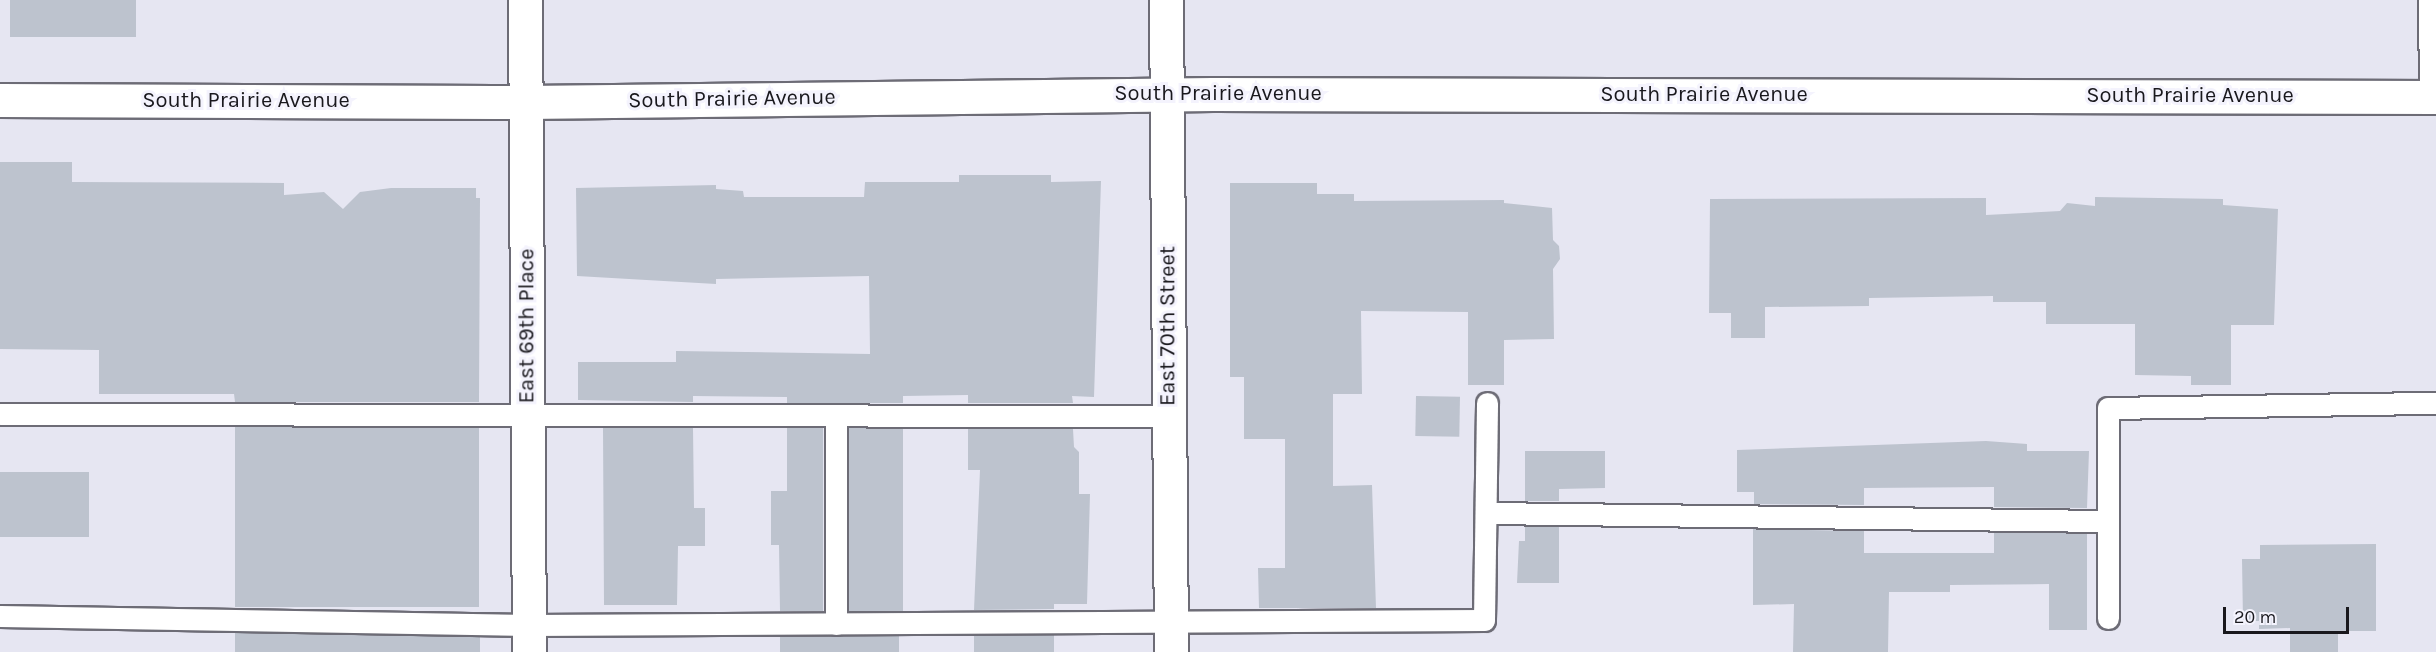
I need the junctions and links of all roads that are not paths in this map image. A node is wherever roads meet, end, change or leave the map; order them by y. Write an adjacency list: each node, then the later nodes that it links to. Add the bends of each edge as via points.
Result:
1 (525, 0): 7 (street, East 69th Place)
2 (1166, 0): 4 (street, East 70th Street)
3 (2435, 0): 5 (street)
4 (1167, 94): 5 (street, South Prairie Avenue); 7 (street, South Prairie Avenue); 11 (street, East 70th Street)
5 (2436, 97)
6 (0, 100): 7 (street, South Prairie Avenue)
7 (526, 102): 12 (street, East 69th Place)
8 (1487, 403): 14 (lane)
9 (2436, 403): 15 (lane, via 2108,408)
10 (0, 414): 12 (lane)
11 (1169, 416): 13 (lane); 19 (street, East 70th Street)
12 (528, 417): 13 (lane); 20 (street, East 69th Place)
13 (836, 417): 18 (lane)
14 (1486, 513): 15 (lane); 19 (lane, via 1484,620)
15 (2108, 521): 17 (lane)
16 (0, 616): 20 (lane)
17 (2108, 618)
18 (836, 624): 19 (lane); 20 (lane)
19 (1171, 638)
20 (529, 639)

